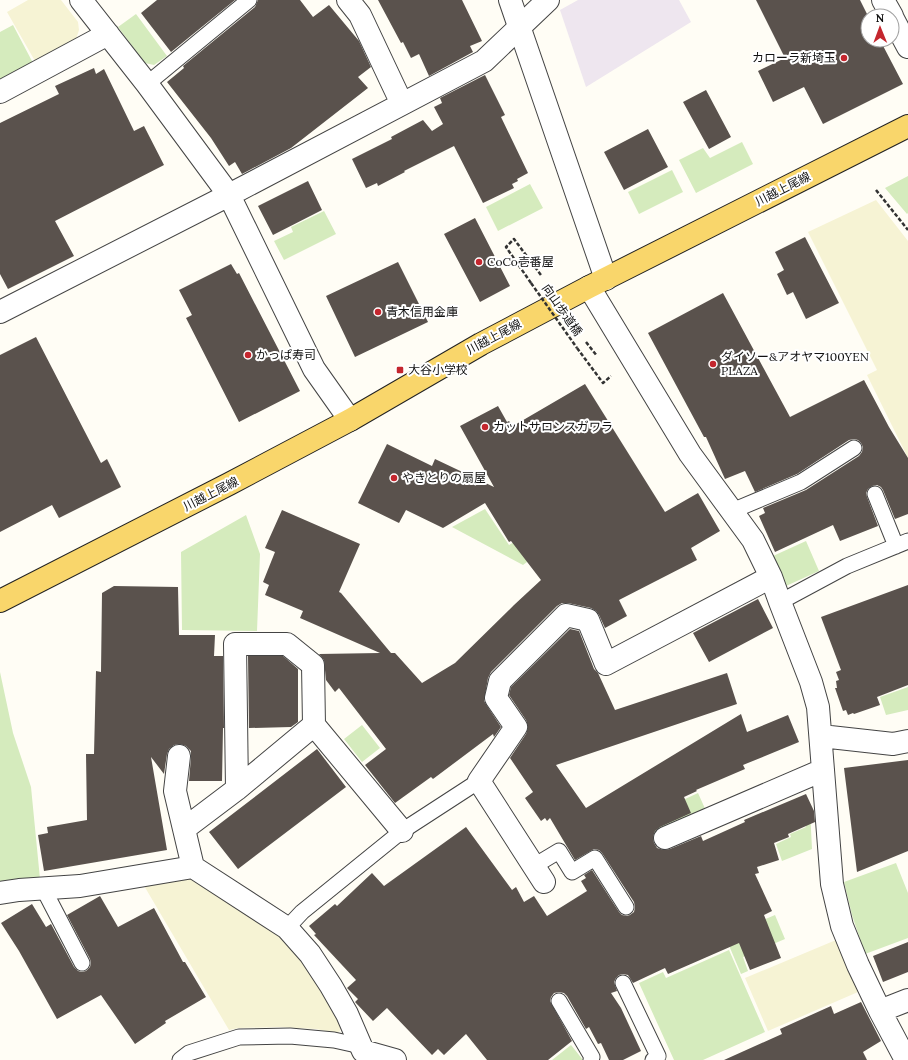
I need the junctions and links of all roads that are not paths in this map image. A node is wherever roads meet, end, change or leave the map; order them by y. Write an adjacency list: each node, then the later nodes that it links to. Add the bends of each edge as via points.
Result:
1 (81, 0): 8 (street)
2 (249, 0): 10 (lane)
3 (348, 0): 12 (street, via 360,15)
4 (510, 0): 6 (street)
5 (548, 0): 6 (street)
6 (520, 27): 12 (street, via 484,61); 15 (street)
7 (900, 32): 9 (street)
8 (108, 34): 10 (street); 11 (street)
9 (908, 47)
10 (147, 84): 14 (street)
11 (0, 92)
12 (402, 104): 14 (street)
13 (908, 126): 15 (main road, 川越上尾線)
14 (229, 195): 16 (street); 17 (street, via 314,369)
15 (598, 283): 17 (main road, 川越上尾線, via 481,344); 20 (street, via 690,454)
16 (0, 312)
17 (350, 420): 23 (main road, 川越上尾線)
18 (854, 448): 20 (lane, via 801,482)
19 (875, 494): 21 (lane)
20 (732, 511): 22 (street, via 753,540)
21 (902, 544): 24 (lane, via 847,566)
22 (770, 577): 24 (street); 30 (street, via 606,664 588,620 566,615 500,681 496,698 516,727)
23 (0, 601)
24 (780, 602): 26 (street, via 811,682 818,707)
25 (314, 725): 31 (street); 31 (street, via 313,665 287,644 235,644); 33 (street)
26 (821, 736): 27 (street, via 893,744); 29 (street)
27 (908, 741)
28 (179, 756): 32 (street, via 175,791)
29 (823, 770): 34 (street); 45 (street, via 832,884 842,926)
30 (479, 781): 33 (lane); 36 (street)
31 (237, 789): 32 (street)
32 (184, 829): 35 (street)
33 (402, 831): 40 (lane, via 302,912)
34 (665, 838)
35 (193, 867): 37 (street, via 80,886); 40 (street)
36 (539, 874): 39 (lane, via 559,851 572,872 595,858)
37 (43, 888): 38 (street); 41 (lane)
38 (0, 892)
39 (626, 907)
40 (287, 928): 46 (street, via 310,954 331,986)
41 (82, 963)
42 (623, 983): 50 (lane, via 658,1056)
43 (908, 1000): 45 (street)
44 (559, 1002): 49 (lane, via 592,1057)
45 (880, 1011): 51 (street)
46 (361, 1046): 47 (lane, via 334,1040 290,1036 239,1037 189,1054); 48 (street, via 363,1052)
47 (180, 1060)
48 (395, 1060)
49 (591, 1060)
50 (653, 1060)
51 (906, 1060)

